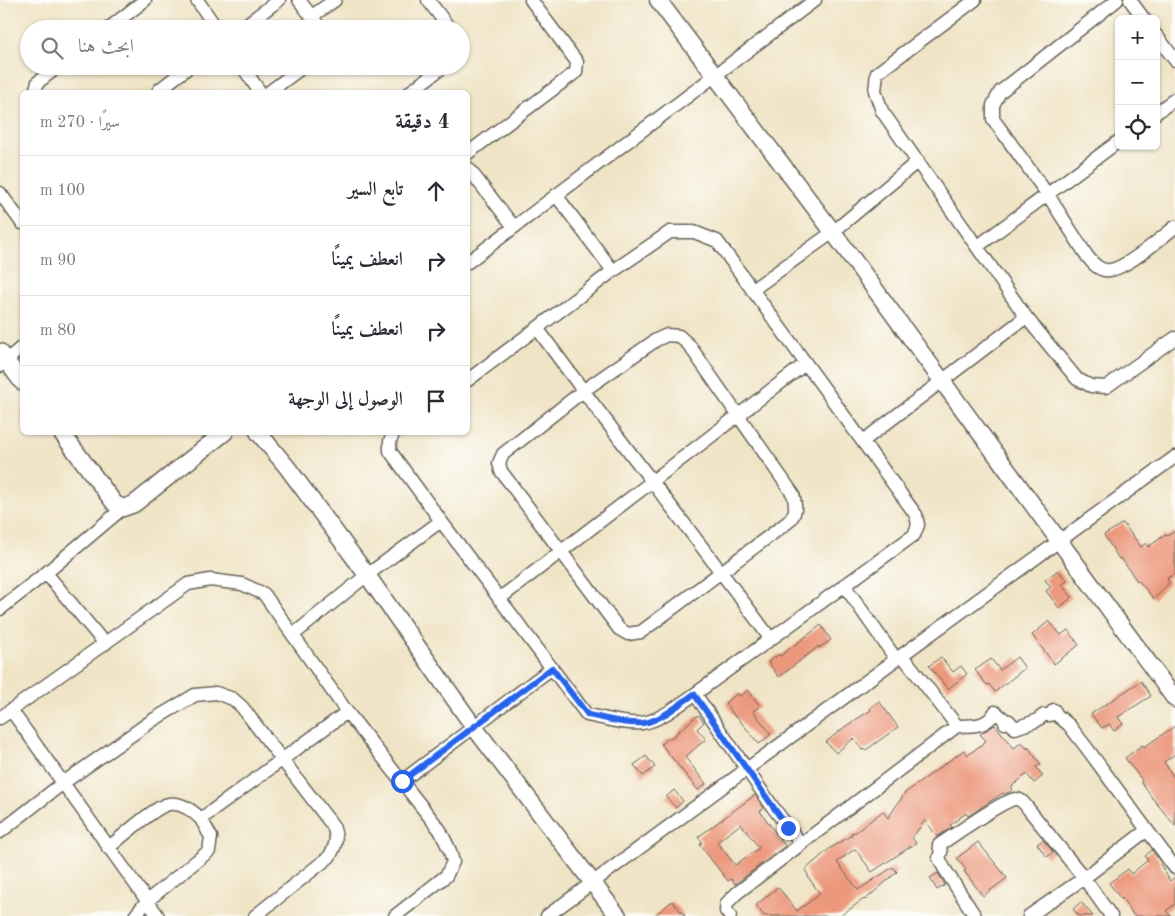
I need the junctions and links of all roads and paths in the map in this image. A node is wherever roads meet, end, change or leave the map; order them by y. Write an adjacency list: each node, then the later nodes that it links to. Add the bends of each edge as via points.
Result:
1 (145, 0): 15 (street)
2 (197, 0): 16 (street)
3 (279, 0): 17 (street)
4 (299, 0): 14 (street)
5 (335, 0): 14 (street)
6 (428, 0): 19 (street)
7 (531, 0): 36 (street, via 577,62 576,72)
8 (658, 0): 27 (street)
9 (815, 0): 27 (street)
10 (976, 0): 37 (street, via 878,73 875,92 882,111)
11 (1117, 0): 41 (street, via 1000,92 993,105 993,119)
12 (1130, 0): 13 (street)
13 (1141, 15)
14 (312, 16): 18 (street)
15 (119, 20)
16 (211, 20)
17 (252, 20)
18 (315, 20)
19 (443, 20)
20 (1160, 39): 21 (street)
21 (1173, 53)
22 (47, 75): 28 (street, via 38,82)
23 (178, 75): 29 (street)
24 (248, 75): 30 (street)
25 (292, 75): 31 (street)
26 (432, 75): 32 (street)
27 (713, 75): 40 (street); 45 (street)
28 (36, 90)
29 (159, 90)
30 (259, 90)
31 (272, 90)
32 (413, 90)
33 (1175, 99): 34 (street)
34 (1160, 110)
35 (1115, 144): 41 (street)
36 (470, 152)
37 (918, 161): 45 (street); 46 (street)
38 (470, 171): 43 (street)
39 (0, 192): 42 (street)
40 (556, 195): 43 (street); 48 (street)
41 (1048, 195): 44 (street, via 1087,256 1105,270 1120,268); 46 (street)
42 (20, 220)
43 (514, 226): 47 (street)
44 (1175, 227)
45 (832, 232): 49 (street); 58 (street)
46 (978, 246): 50 (street)
47 (470, 260)
48 (613, 271): 49 (street, via 670,232 694,232 717,241); 51 (street)
49 (752, 290): 55 (street)
50 (1026, 317): 52 (street, via 1077,379 1091,386 1106,387); 58 (street)
51 (537, 328): 56 (street); 59 (street)
52 (1175, 338)
53 (20, 348): 54 (street)
54 (2, 360): 57 (street)
55 (805, 364): 60 (street); 65 (street)
56 (470, 378)
57 (20, 380)
58 (941, 382): 65 (street); 70 (street)
59 (583, 391): 60 (street, via 656,340 667,335 679,336 689,345); 67 (street); 71 (street, via 503,454 499,463 501,471)
60 (737, 414): 67 (street); 72 (street, via 794,494 796,506 788,522)
61 (63, 435): 68 (street, via 116,504)
62 (221, 435): 68 (street, via 134,504)
63 (260, 435): 74 (street)
64 (393, 435): 69 (street, via 390,451)
65 (863, 441): 75 (street, via 916,515 918,524 914,535)
66 (1175, 457): 70 (street)
67 (652, 481): 71 (street); 72 (street)
68 (123, 508): 73 (street)
69 (441, 522): 74 (street); 76 (street)
70 (1059, 540): 81 (street); 84 (street)
71 (560, 552): 72 (street, via 619,629 628,634 641,632); 76 (street)
72 (721, 571): 79 (street)
73 (46, 574): 77 (street); 80 (street)
74 (367, 575): 78 (street); 89 (street)
75 (844, 585): 79 (street); 81 (street)
76 (498, 599): 82 (street)
77 (0, 609)
78 (293, 635): 80 (street, via 264,594 242,584 210,580 188,584); 86 (street)
79 (770, 638): 83 (street)
80 (105, 644): 85 (street)
81 (899, 657): 88 (street); 91 (street)
82 (552, 668): 83 (street, via 588,715 620,721 644,723 665,714); 89 (street)
83 (694, 694): 91 (street)
84 (1175, 699)
85 (11, 710): 87 (street); 93 (street)
86 (347, 712): 90 (street); 92 (street)
87 (0, 718)
88 (957, 726): 95 (street, via 985,724 995,712 1015,728 1044,715 1050,716 1054,710 1069,725); 97 (street)
89 (474, 727): 92 (street); 101 (street)
90 (281, 759): 93 (street, via 233,699 216,693 195,695); 94 (street); 105 (street, via 338,837 329,857)
91 (746, 769): 97 (street); 101 (street)
92 (402, 781): 106 (street, via 440,830 452,862 446,876)
93 (63, 783): 96 (street); 98 (street)
94 (201, 819): 98 (street, via 183,806 170,804 158,809); 102 (street, via 210,837 209,850)
95 (1147, 830): 99 (street); 100 (street)
96 (0, 832)
97 (801, 844): 109 (street, via 727,903 726,911)
98 (108, 848): 102 (street)
99 (1175, 868)
100 (1084, 878): 110 (street, via 1021,800 1013,799 939,845 939,858 944,868); 111 (street); 112 (street)
101 (592, 882): 107 (street); 108 (street)
102 (146, 901): 103 (street); 104 (street)
103 (135, 916)
104 (158, 916)
105 (254, 916)
106 (395, 916)
107 (547, 916)
108 (618, 916)
109 (730, 916)
110 (976, 916)
111 (1029, 916)
112 (1110, 916)

